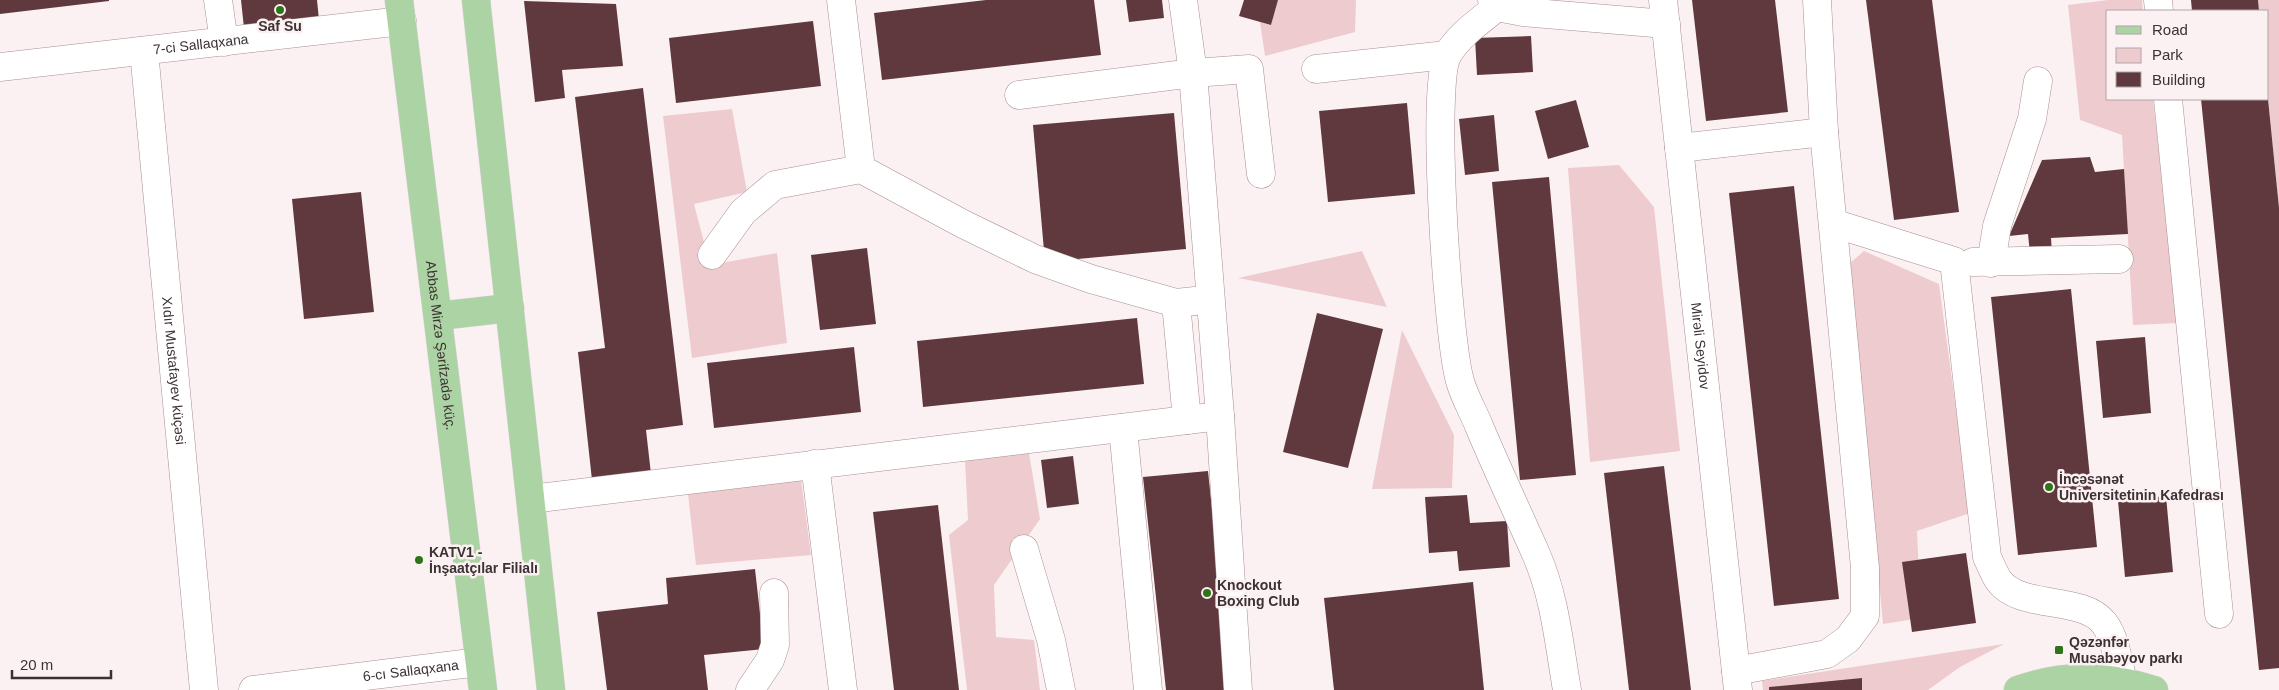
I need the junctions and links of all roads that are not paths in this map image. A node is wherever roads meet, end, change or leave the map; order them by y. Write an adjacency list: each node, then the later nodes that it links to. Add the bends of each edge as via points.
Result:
1 (218, 0): 9 (street)
2 (480, 0): 29 (main road)
3 (841, 0): 20 (street)
4 (1183, 0): 14 (street)
5 (1817, 0): 18 (street)
6 (1495, 4): 8 (street, via 1523,12); 11 (street)
7 (401, 11): 9 (street, 7-ci Sallaqxana); 30 (main road, Abbas Mirzə Şərifzadə küç.)
8 (1664, 12): 19 (street, Mirəli Seyidov)
9 (224, 42): 10 (street, 7-ci Sallaqxana)
10 (144, 52): 12 (street, 7-ci Sallaqxana); 42 (street, Xıdır Mustafayev küçəsi)
11 (1447, 55): 13 (street); 51 (street, via 1440,97 1441,162 1451,329 1460,381 1536,555 1553,604)
12 (0, 67)
13 (1316, 69)
14 (1193, 74): 16 (street); 21 (street, via 1249,69); 27 (street)
15 (2038, 81): 26 (street, via 2032,119 1996,226)
16 (1019, 96)
17 (2168, 100): 38 (street)
18 (1824, 132): 19 (street); 22 (street)
19 (1679, 148): 40 (street, Mirəli Seyidov)
20 (861, 169): 23 (street, via 775,185 743,212); 28 (street, via 1035,259)
21 (1261, 174)
22 (1833, 222): 25 (street); 40 (street, via 1865,568 1865,616 1848,639 1828,654)
23 (712, 255)
24 (2118, 259): 26 (street)
25 (1954, 261): 26 (street); 41 (street, via 1987,557 2000,582 2016,594 2085,611 2102,621 2111,634)
26 (1991, 263)
27 (1211, 299): 28 (street); 31 (street)
28 (1176, 303): 32 (street)
29 (510, 308): 30 (main road); 35 (main road)
30 (438, 316): 39 (main road, Abbas Mirzə Şərifzadə küç.)
31 (1220, 416): 32 (street); 50 (street)
32 (1187, 420): 33 (street)
33 (1123, 428): 34 (street); 49 (street)
34 (815, 464): 35 (street); 47 (street)
35 (531, 499): 45 (main road)
36 (1024, 549): 48 (street, via 1051,640)
37 (774, 593): 46 (street, via 775,645 770,660)
38 (2219, 614)
39 (479, 662): 43 (street, 6-cı Sallaqxana); 44 (main road, Abbas Mirzə Şərifzadə küç.)
40 (1737, 680)
41 (2123, 681): 52 (main road, via 2096,677 2060,679); 53 (main road)
42 (204, 690)
43 (253, 690)
44 (482, 690)
45 (551, 690)
46 (750, 690)
47 (843, 690)
48 (1061, 690)
49 (1148, 690)
50 (1238, 690)
51 (1567, 690)
52 (2018, 690)
53 (2154, 690)

